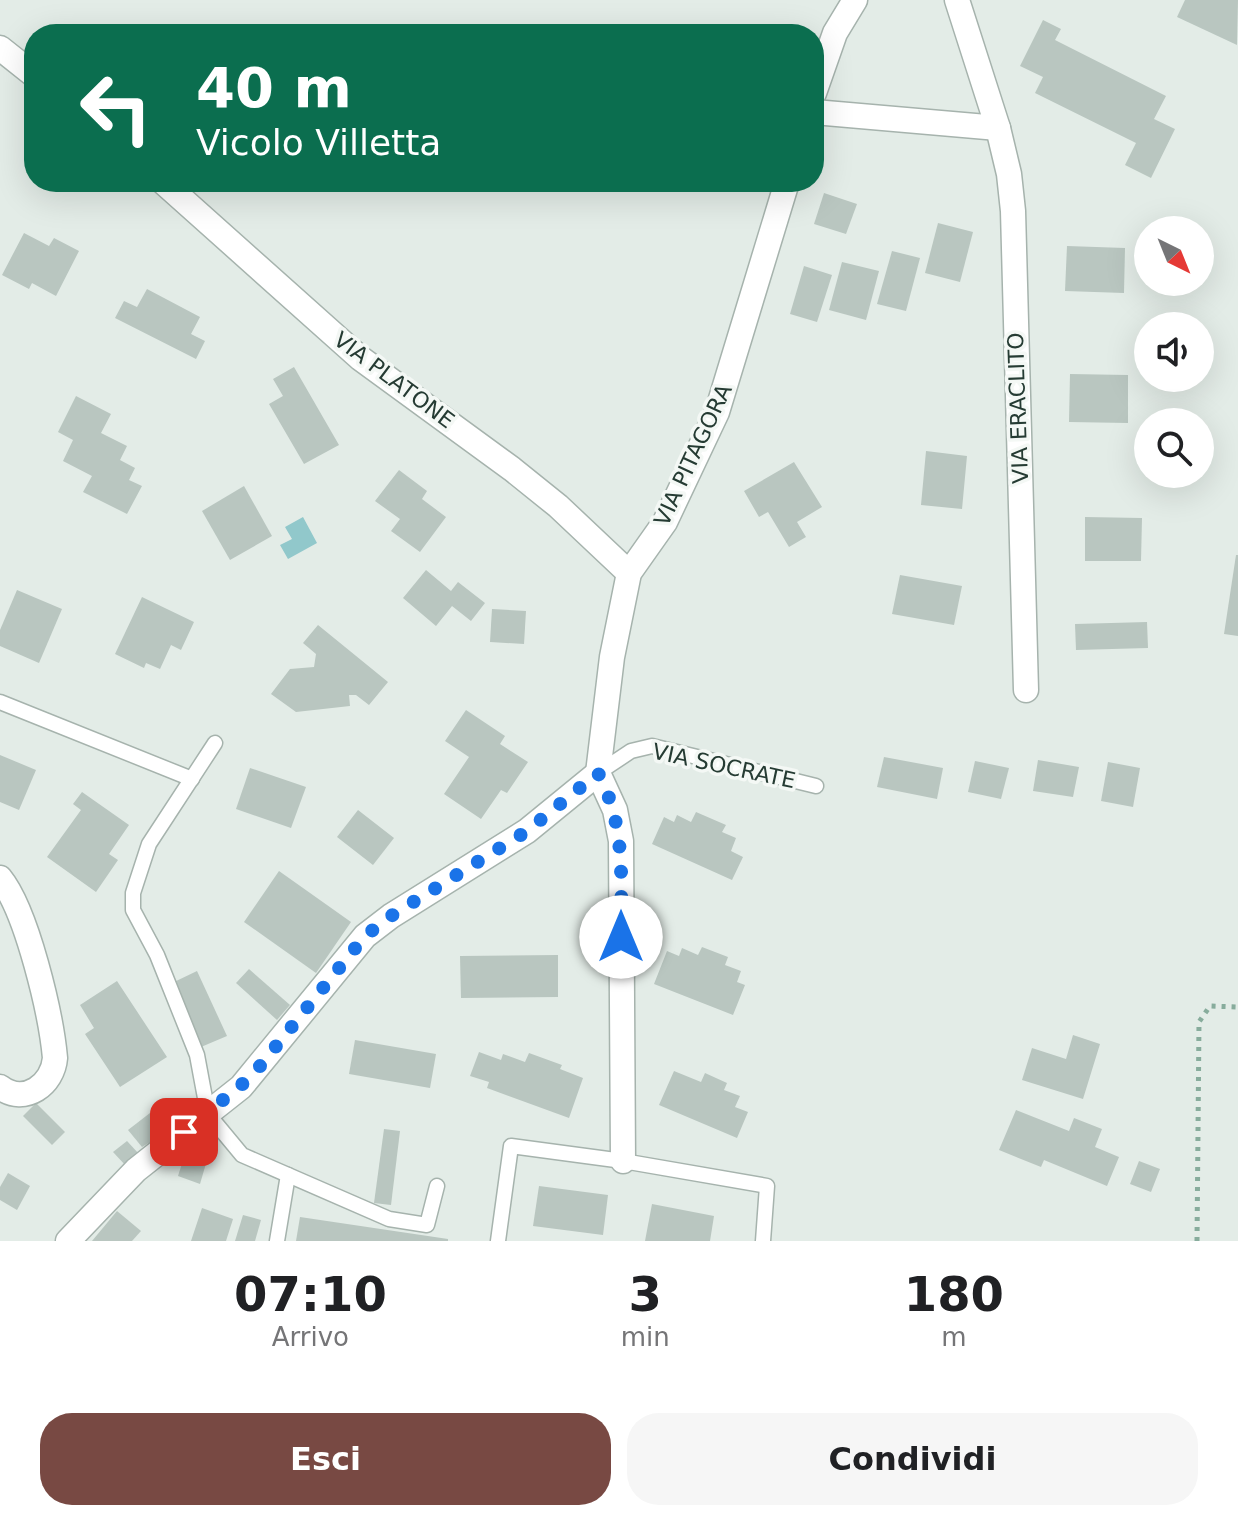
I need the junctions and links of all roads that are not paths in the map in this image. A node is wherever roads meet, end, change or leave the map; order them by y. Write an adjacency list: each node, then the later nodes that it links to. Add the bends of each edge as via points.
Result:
1 (855, 0): 4 (street)
2 (957, 0): 7 (street, VIA ERACLITO)
3 (0, 48): 5 (street)
4 (824, 64)
5 (24, 67)
6 (824, 113): 7 (street)
7 (998, 128): 11 (street, VIA ERACLITO, via 1012,202)
8 (174, 192): 10 (street, VIA PLATONE, via 360,358 512,469)
9 (784, 192): 10 (street, VIA PITAGORA, via 717,412 665,522)
10 (629, 573): 14 (street, VIA PITAGORA)
11 (1026, 690)
12 (0, 702): 15 (lane)
13 (215, 743): 15 (lane)
14 (598, 773): 16 (lane, VIA SOCRATE, via 631,751 652,746); 19 (street, via 527,831 365,936 252,1076); 20 (street, via 615,810 621,841)
15 (192, 779): 19 (lane, via 149,844 133,893 133,910 197,1055)
16 (816, 786)
17 (0, 878): 18 (street, via 25,930 55,1058 53,1074 39,1089)
18 (2, 1093)
19 (208, 1114): 21 (lane, via 242,1155); 23 (street, via 136,1170)
20 (623, 1161): 25 (lane, via 511,1146); 26 (lane, via 767,1186)
21 (288, 1175): 22 (lane, via 389,1219 427,1225); 24 (lane)
22 (437, 1186)
23 (68, 1241)
24 (277, 1241)
25 (498, 1241)
26 (763, 1241)

